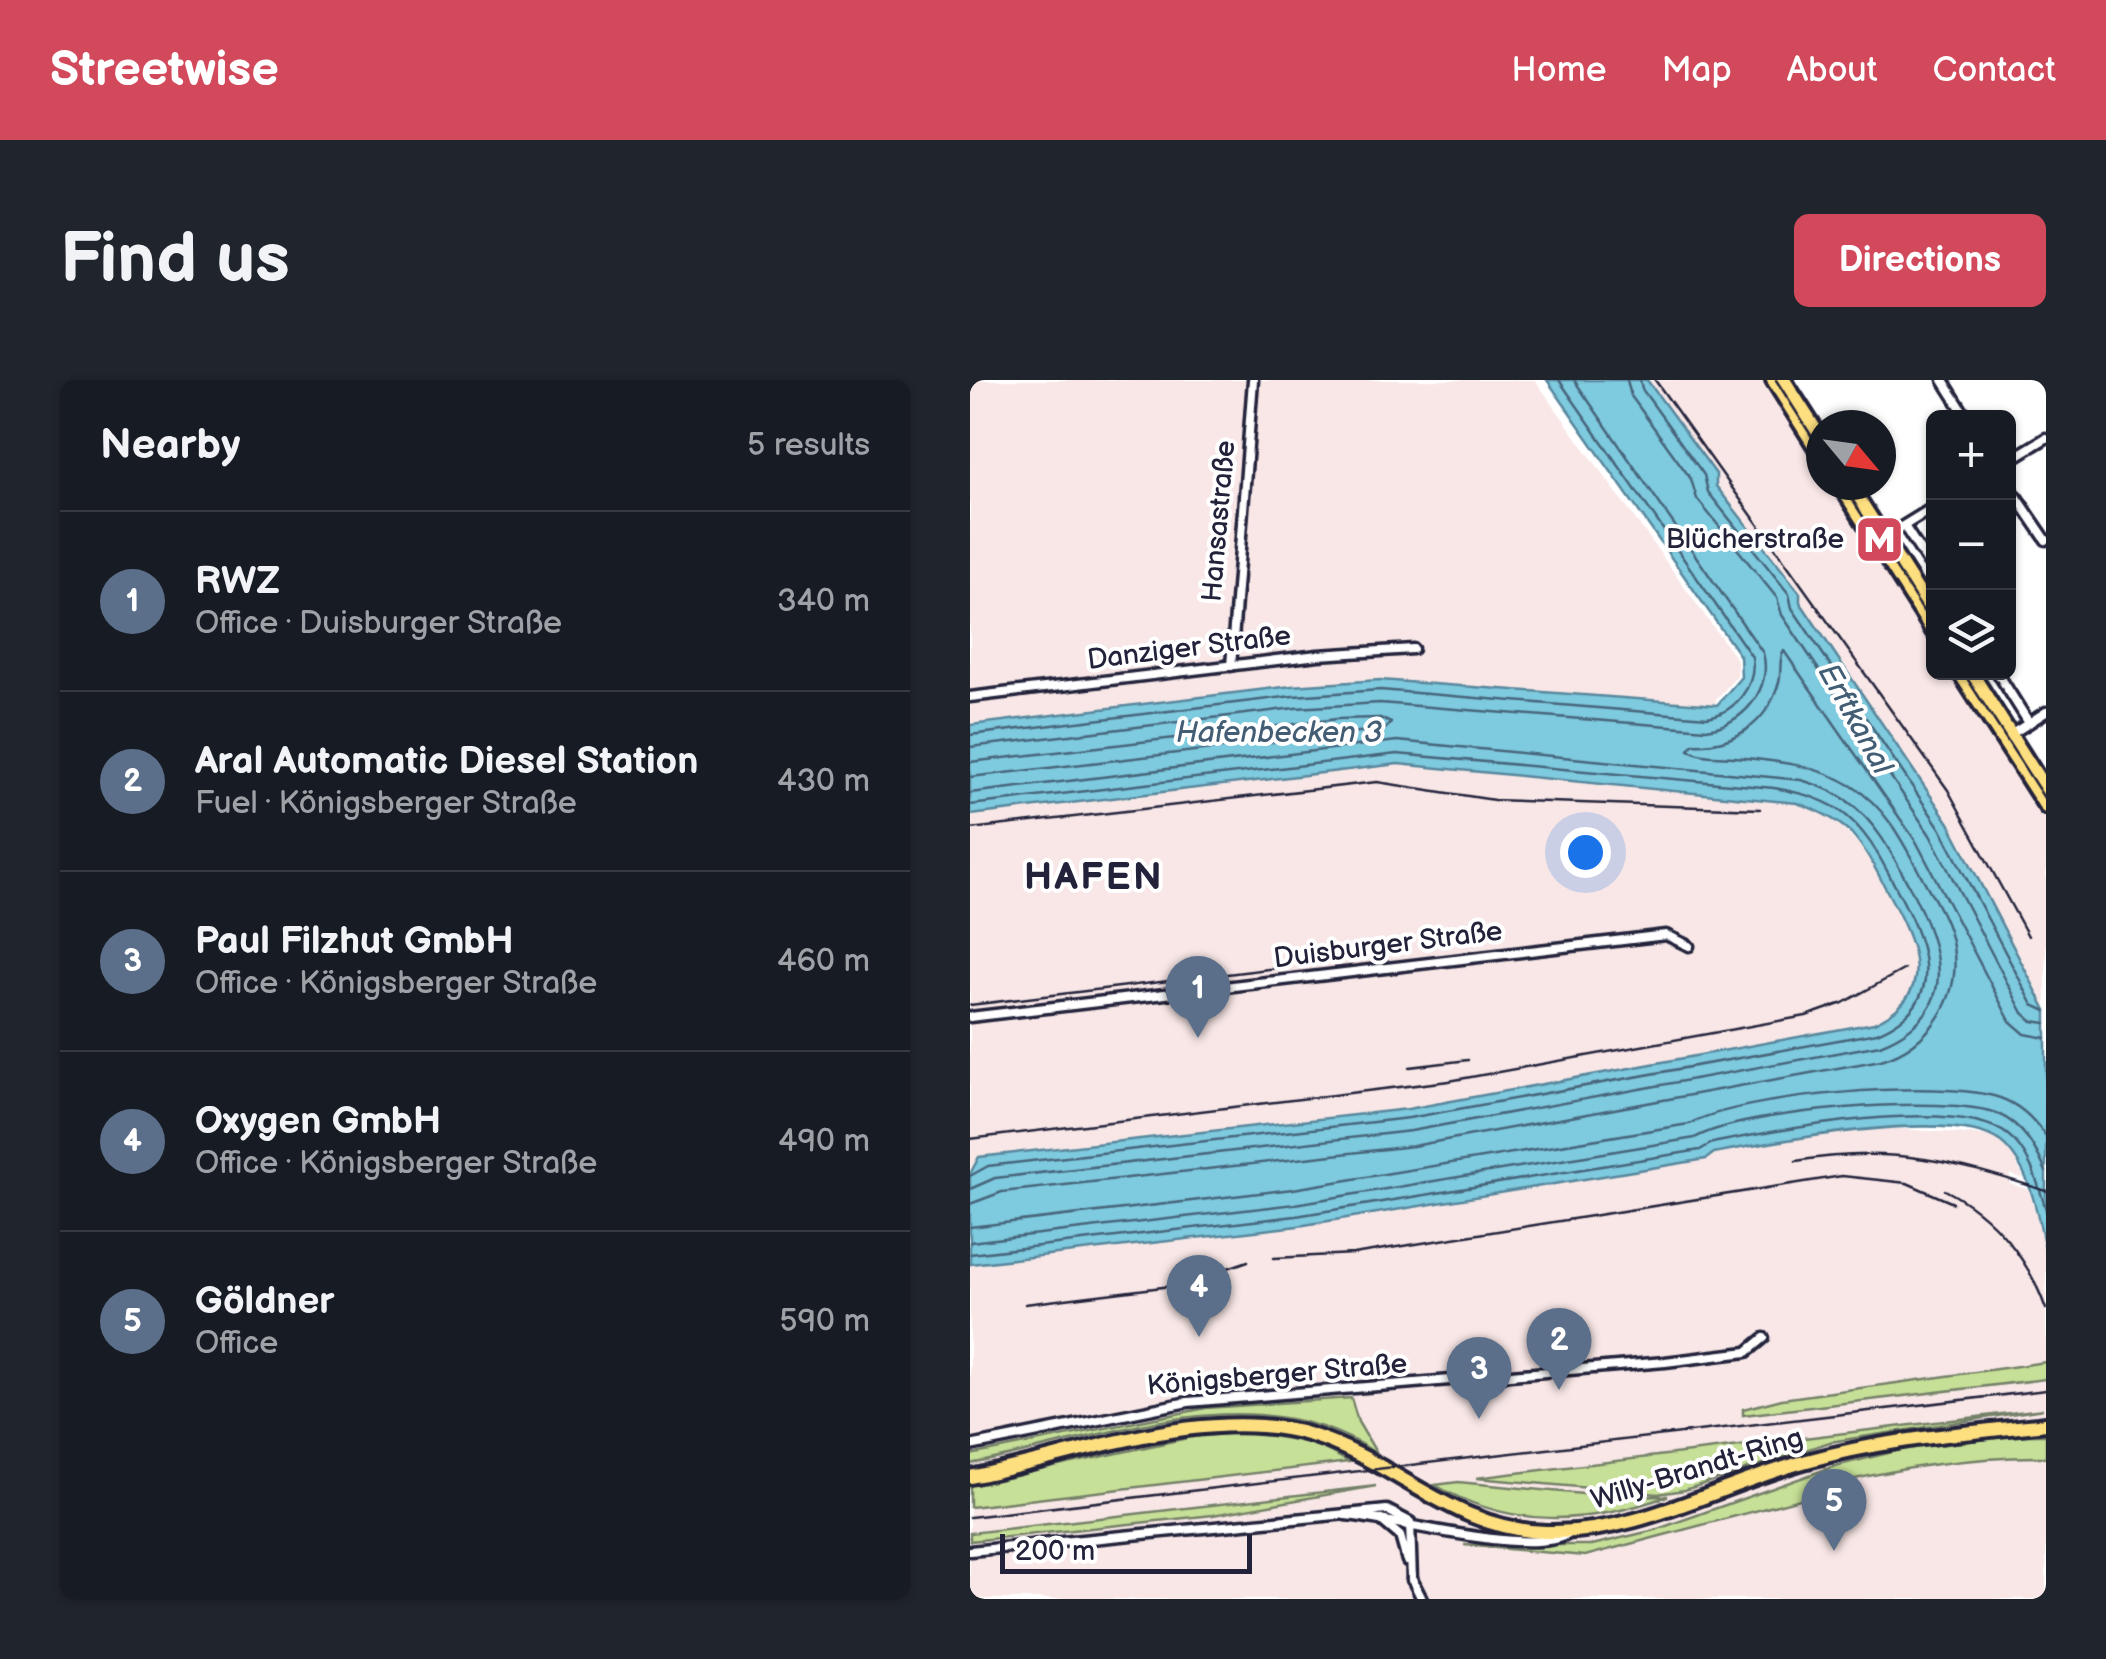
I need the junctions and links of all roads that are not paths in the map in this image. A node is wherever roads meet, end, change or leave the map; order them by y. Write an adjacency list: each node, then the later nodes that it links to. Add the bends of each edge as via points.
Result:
1 (1254, 380): 21 (street, Hansastraße)
2 (1773, 380): 7 (main road)
3 (1784, 380): 6 (main road)
4 (1943, 380): 5 (street)
5 (1961, 410)
6 (1806, 414)
7 (1806, 432)
8 (2046, 438): 9 (street)
9 (2016, 456)
10 (2016, 496): 16 (street)
11 (1851, 500): 15 (main road)
12 (1858, 500): 15 (main road)
13 (1926, 512): 14 (street)
14 (1904, 526): 15 (street); 17 (street)
15 (1880, 540): 18 (main road); 19 (main road)
16 (2046, 540)
17 (1926, 560)
18 (1926, 605)
19 (1926, 619)
20 (1413, 649): 21 (street, Danziger Straße)
21 (1231, 666): 25 (street, Danziger Straße)
22 (1965, 680): 28 (main road)
23 (1976, 680): 28 (main road)
24 (2002, 680): 27 (street)
25 (970, 697)
26 (2046, 712): 27 (street)
27 (2029, 722): 28 (street)
28 (2007, 736): 29 (main road); 30 (main road)
29 (2046, 790)
30 (2046, 807)
31 (1688, 946): 32 (street, Duisburger Straße, via 1666,935)
32 (970, 1017)
33 (1764, 1338): 35 (street, Königsberger Straße, via 1746,1352 1665,1362 1188,1402)
34 (2046, 1424): 40 (main road, Willy-Brandt-Ring, via 1834,1454 1631,1521)
35 (970, 1446)
36 (970, 1477): 40 (main road, Willy-Brandt-Ring, via 1174,1432 1266,1426 1336,1444 1471,1518 1525,1531)
37 (1340, 1514): 38 (street); 39 (street, via 1387,1510); 41 (street)
38 (1377, 1518): 39 (street); 42 (street, via 1400,1536)
39 (1410, 1522): 40 (street, via 1497,1539 1557,1540); 42 (street)
40 (1575, 1531)
41 (970, 1551)
42 (1412, 1580): 43 (street)
43 (1422, 1599)

